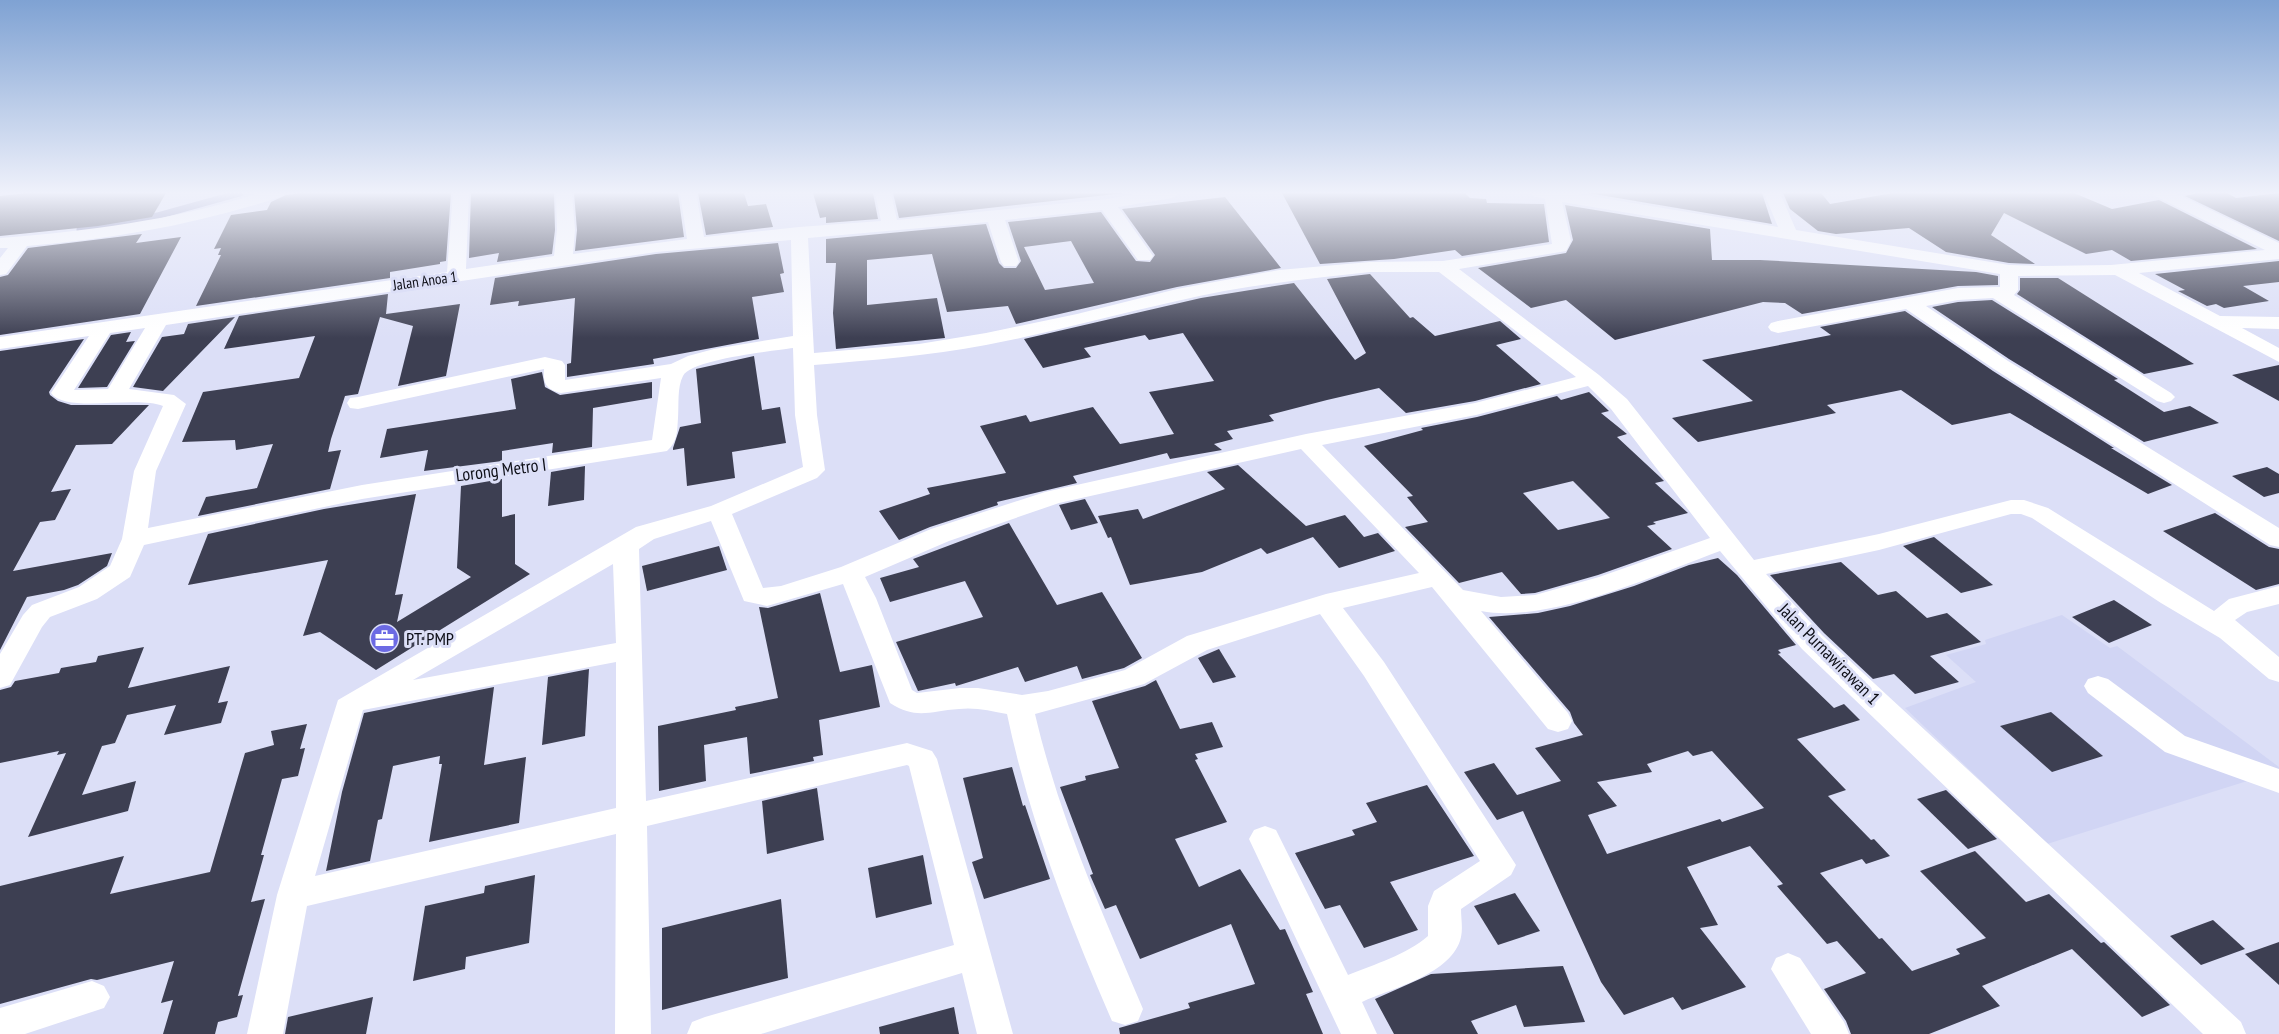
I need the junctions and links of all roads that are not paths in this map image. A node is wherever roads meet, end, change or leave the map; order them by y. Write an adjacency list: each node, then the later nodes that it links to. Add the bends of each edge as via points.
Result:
1 (29, 241): 11 (street)
2 (458, 241): 22 (street)
3 (565, 241): 16 (street)
4 (712, 241): 13 (street, Jalan Anoa 1)
5 (798, 241): 31 (street)
6 (1003, 241): 17 (street)
7 (1134, 241): 15 (street)
8 (1562, 241): 18 (street, via 1560,247)
9 (1829, 241): 20 (street)
10 (2258, 241): 14 (street)
11 (21, 242): 12 (street); 19 (street)
12 (0, 243)
13 (696, 243): 16 (street, Jalan Anoa 1)
14 (2279, 252): 21 (street)
15 (1144, 256)
16 (563, 260): 22 (street, Jalan Anoa 1)
17 (1010, 262)
18 (1443, 266): 31 (street, via 1370,267 1279,276 919,350); 34 (street, Jalan Purnawirawan 1)
19 (0, 270)
20 (2009, 270): 21 (street); 23 (street, via 2009,290)
21 (2119, 270): 26 (street)
22 (456, 276): 25 (street, Jalan Anoa 1)
23 (1998, 293): 24 (street, via 1958,294); 36 (street)
24 (1909, 303): 28 (street); 40 (street, via 2001,365)
25 (159, 320): 29 (street, Jalan Anoa 1); 35 (street)
26 (2215, 322): 27 (street); 32 (street)
27 (2279, 323)
28 (1778, 327)
29 (103, 329): 30 (street, Jalan Anoa 1); 35 (street, via 63,393 70,397)
30 (0, 343)
31 (804, 350): 33 (street, via 698,359 682,363); 39 (street, via 806,415 814,470)
32 (2279, 356)
33 (675, 370): 37 (street, via 561,387 554,383 555,365 545,363); 41 (street, Lorong Metro I, via 665,441 659,446 385,488)
34 (1592, 379): 38 (street, via 1536,396); 42 (street, Jalan Purnawirawan 1, via 1637,425)
35 (114, 396): 41 (street, via 170,400 175,404 145,471)
36 (2164, 397)
37 (358, 403)
38 (1306, 441): 45 (street, via 1053,497 940,535); 46 (street)
39 (719, 511): 43 (street, via 638,535); 45 (street, via 753,595 783,594)
40 (2279, 538)
41 (134, 539): 53 (street, via 121,571 114,578 41,611)
42 (1725, 540): 44 (street, Jalan Purnawirawan 1); 48 (street, via 1608,583 1535,604 1501,606)
43 (627, 545): 51 (street); 55 (street)
44 (1748, 570): 50 (street, via 2024,507 2040,513); 74 (street, Jalan Purnawirawan 1, via 1812,642)
45 (850, 573): 56 (street, via 900,696 913,704 978,698)
46 (1438, 577): 48 (street); 49 (street)
47 (2279, 595): 50 (street, via 2232,608 2222,620)
48 (1458, 598): 57 (street)
49 (1326, 603): 56 (street, via 1197,643 1134,677 1048,702); 64 (street, via 1374,669 1500,865 1446,901 1440,946 1406,967)
50 (2229, 631): 52 (street)
51 (630, 650): 55 (street); 59 (street)
52 (2279, 672)
53 (0, 678)
54 (2098, 686): 58 (street, via 2175,744)
55 (355, 701): 61 (street, via 345,714)
56 (1019, 705): 66 (street, via 1033,768 1061,852)
57 (1558, 721)
58 (2279, 781)
59 (632, 818): 61 (street); 62 (street, via 892,756 914,755 922,759); 69 (street)
60 (1264, 839): 64 (street)
61 (293, 895): 68 (street)
62 (972, 955): 70 (street); 71 (street)
63 (1788, 969): 73 (street)
64 (1341, 995): 72 (street)
65 (92, 998): 67 (street)
66 (1125, 1009)
67 (0, 1025)
68 (265, 1034)
69 (633, 1034)
70 (705, 1034)
71 (995, 1034)
72 (1359, 1034)
73 (1831, 1034)
74 (2228, 1034)

